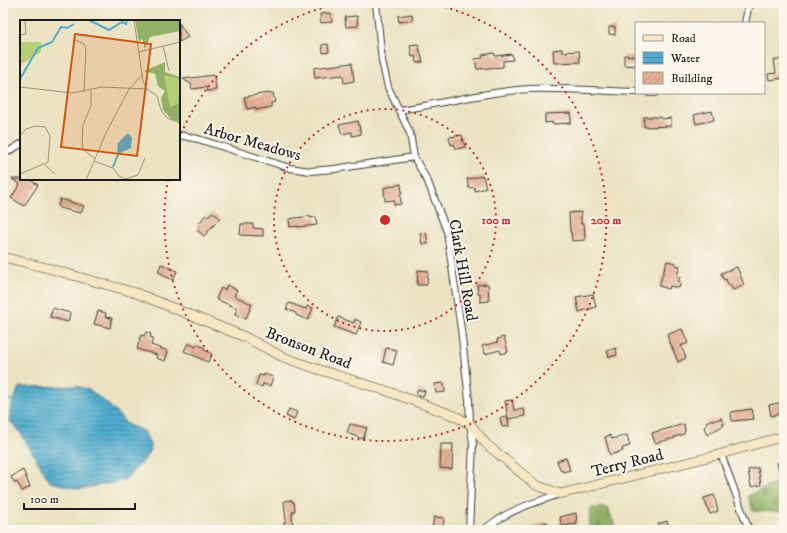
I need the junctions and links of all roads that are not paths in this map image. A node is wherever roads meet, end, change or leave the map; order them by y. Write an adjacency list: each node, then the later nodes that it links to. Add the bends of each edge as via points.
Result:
1 (376, 3): 5 (street, Clark Hill Road, via 382,61 388,86)
2 (748, 8): 3 (street)
3 (745, 22)
4 (635, 92): 5 (street, via 529,89)
5 (398, 110): 9 (street, Clark Hill Road, via 410,133)
6 (180, 135): 9 (street, Arbor Meadows, via 290,168 310,170)
7 (20, 145): 8 (street)
8 (3, 157)
9 (414, 157): 11 (street, Clark Hill Road, via 428,182 447,232 461,329)
10 (3, 257): 11 (street, Bronson Road, via 136,294 245,337 283,356 387,390)
11 (470, 424): 14 (street, Bronson Road, via 486,444 524,476); 15 (street, Clark Hill Road, via 473,443)
12 (784, 436): 13 (street, Terry Road)
13 (721, 454): 14 (street, Terry Road); 17 (street)
14 (560, 494): 16 (street, Terry Road, via 523,506 494,521)
15 (469, 530)
16 (484, 530)
17 (749, 530)

